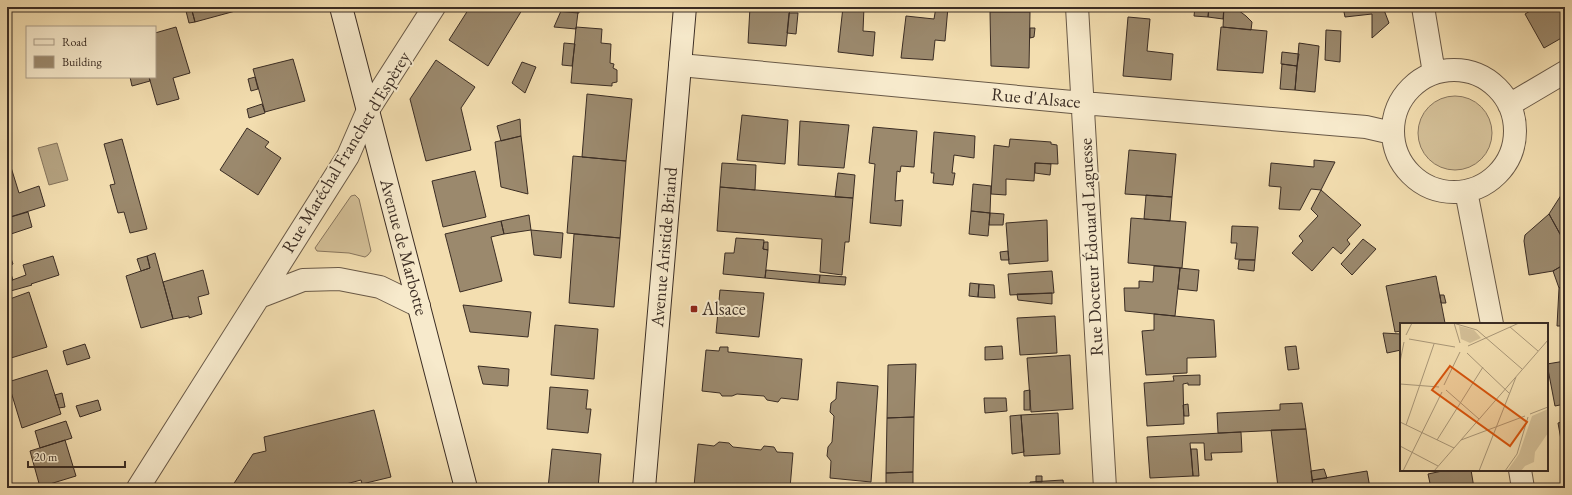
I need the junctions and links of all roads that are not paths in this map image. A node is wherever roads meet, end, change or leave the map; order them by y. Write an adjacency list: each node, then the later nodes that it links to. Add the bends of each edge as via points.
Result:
1 (341, 7): 11 (street, Avenue de Marbotte)
2 (434, 7): 11 (street, Rue Maréchal Franchet d'Espèrey)
3 (685, 7): 6 (street, Avenue Aristide Briand)
4 (1077, 7): 9 (street, Rue Docteur Édouard Laguesse)
5 (1423, 7): 7 (street)
6 (680, 65): 9 (street, Rue d'Alsace); 20 (street, Avenue Aristide Briand)
7 (1434, 72): 10 (street, via 1454,69 1474,73 1492,82 1506,97); 12 (street, via 1416,81 1403,96 1394,113)
8 (1565, 72): 10 (street)
9 (1083, 102): 12 (street, Rue d'Alsace, via 1366,127); 21 (street, Rue Docteur Édouard Laguesse)
10 (1509, 106): 13 (street, via 1514,116 1512,153 1503,168 1490,181 1474,190)
11 (368, 110): 14 (street, Rue Maréchal Franchet d'Espèrey, via 348,156); 15 (street, Avenue de Marbotte)
12 (1392, 133): 13 (street, via 1395,152 1404,168 1418,182 1436,190 1454,193)
13 (1466, 191): 16 (street)
14 (259, 297): 15 (street, Rue Maréchal Franchet d'Espèrey, via 303,280 339,279 380,287); 18 (street, Rue Maréchal Franchet d'Espèrey)
15 (419, 306): 19 (street, Avenue de Marbotte)
16 (1492, 323)
17 (1520, 471): 22 (street)
18 (138, 488)
19 (466, 488)
20 (644, 488)
21 (1105, 488)
22 (1523, 488)

